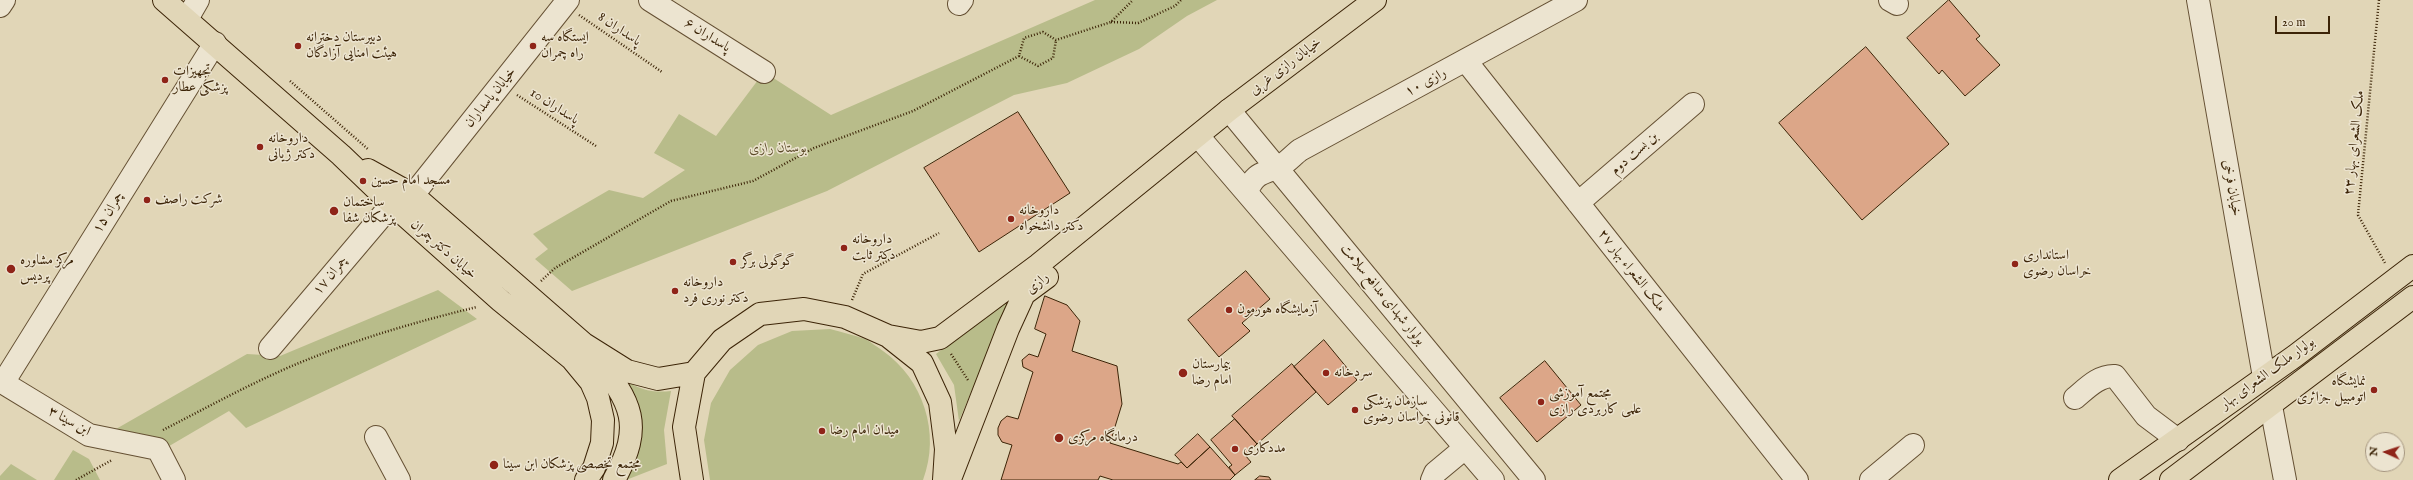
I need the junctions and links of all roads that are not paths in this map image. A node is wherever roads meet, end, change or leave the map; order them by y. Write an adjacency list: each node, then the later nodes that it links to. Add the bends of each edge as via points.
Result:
1 (4, 0): 9 (street)
2 (164, 0): 10 (main road, خیابان دکتر چمران)
3 (198, 0): 10 (street)
4 (650, 0): 13 (street, پاسداران ۶)
5 (1375, 0): 15 (main road, خیابان رازی غربی)
6 (1576, 0): 12 (street, رازی ۱۰)
7 (2198, 0): 29 (street, خیابان فرخی)
8 (566, 2): 20 (street, خیابان پاسداران)
9 (0, 6)
10 (187, 20): 11 (main road, خیابان دکتر چمران)
11 (215, 43): 17 (main road, خیابان دکتر چمران); 30 (street, چمران ۱۵)
12 (1466, 61): 18 (street, رازی ۱۰, via 1300,150); 21 (street, ملک الشعراء بهار ۲۷)
13 (764, 72)
14 (1693, 104): 21 (street, بن بست دوم)
15 (1229, 110): 16 (main road, خیابان رازی غربی); 18 (street, بولوار شهدای مدافع سلامت)
16 (1203, 142): 19 (street); 25 (main road, رازی, via 940,338 921,342); 43 (main road, رازی, via 1024,294)
17 (341, 155): 20 (main road); 22 (main road, خیابان دکتر چمران)
18 (1277, 167): 19 (street, رازی ۱۰, via 1262,172); 46 (street, بولوار شهدای مدافع سلامت)
19 (1247, 191): 36 (street)
20 (413, 195): 26 (main road)
21 (1578, 203): 47 (street, ملک الشعراء بهار ۲۷)
22 (392, 204): 27 (street, چمران ۱۷); 39 (main road, خیابان دکتر چمران, via 501,301 572,359 590,382 598,398 603,420 602,443 594,468)
23 (2413, 266): 29 (main road, بولوار ملک الشعرای بهار, via 2295,356)
24 (2413, 297): 32 (main road, بولوار ملک الشعرای بهار)
25 (888, 336): 28 (main road, via 845,317 804,309 760,314 722,340); 42 (main road, via 922,363 940,402 946,449)
26 (584, 344): 28 (main road, via 627,371 658,379); 40 (main road, via 621,390 630,413 631,438 624,461)
27 (270, 348)
28 (694, 373): 41 (main road, via 684,427)
29 (2264, 376): 32 (main road); 34 (main road, بولوار ملک الشعرای بهار)
30 (2, 382): 37 (street, ابن سینا ۳, via 89,435 158,449)
31 (2075, 398): 34 (street, via 2096,381 2107,376 2115,376 2146,416)
32 (2271, 406): 50 (main road, بولوار ملک الشعرای بهار); 51 (street)
33 (376, 437): 38 (street)
34 (2178, 440): 49 (main road, بولوار ملک الشعرای بهار)
35 (1913, 445): 48 (street)
36 (1465, 448): 44 (street, via 1435,473); 45 (street)
37 (174, 480)
38 (399, 480)
39 (586, 480)
40 (614, 480)
41 (692, 480)
42 (944, 480)
43 (950, 480)
44 (1432, 480)
45 (1493, 480)
46 (1534, 480)
47 (1797, 480)
48 (1871, 480)
49 (2120, 480)
50 (2171, 480)
51 (2285, 480)

